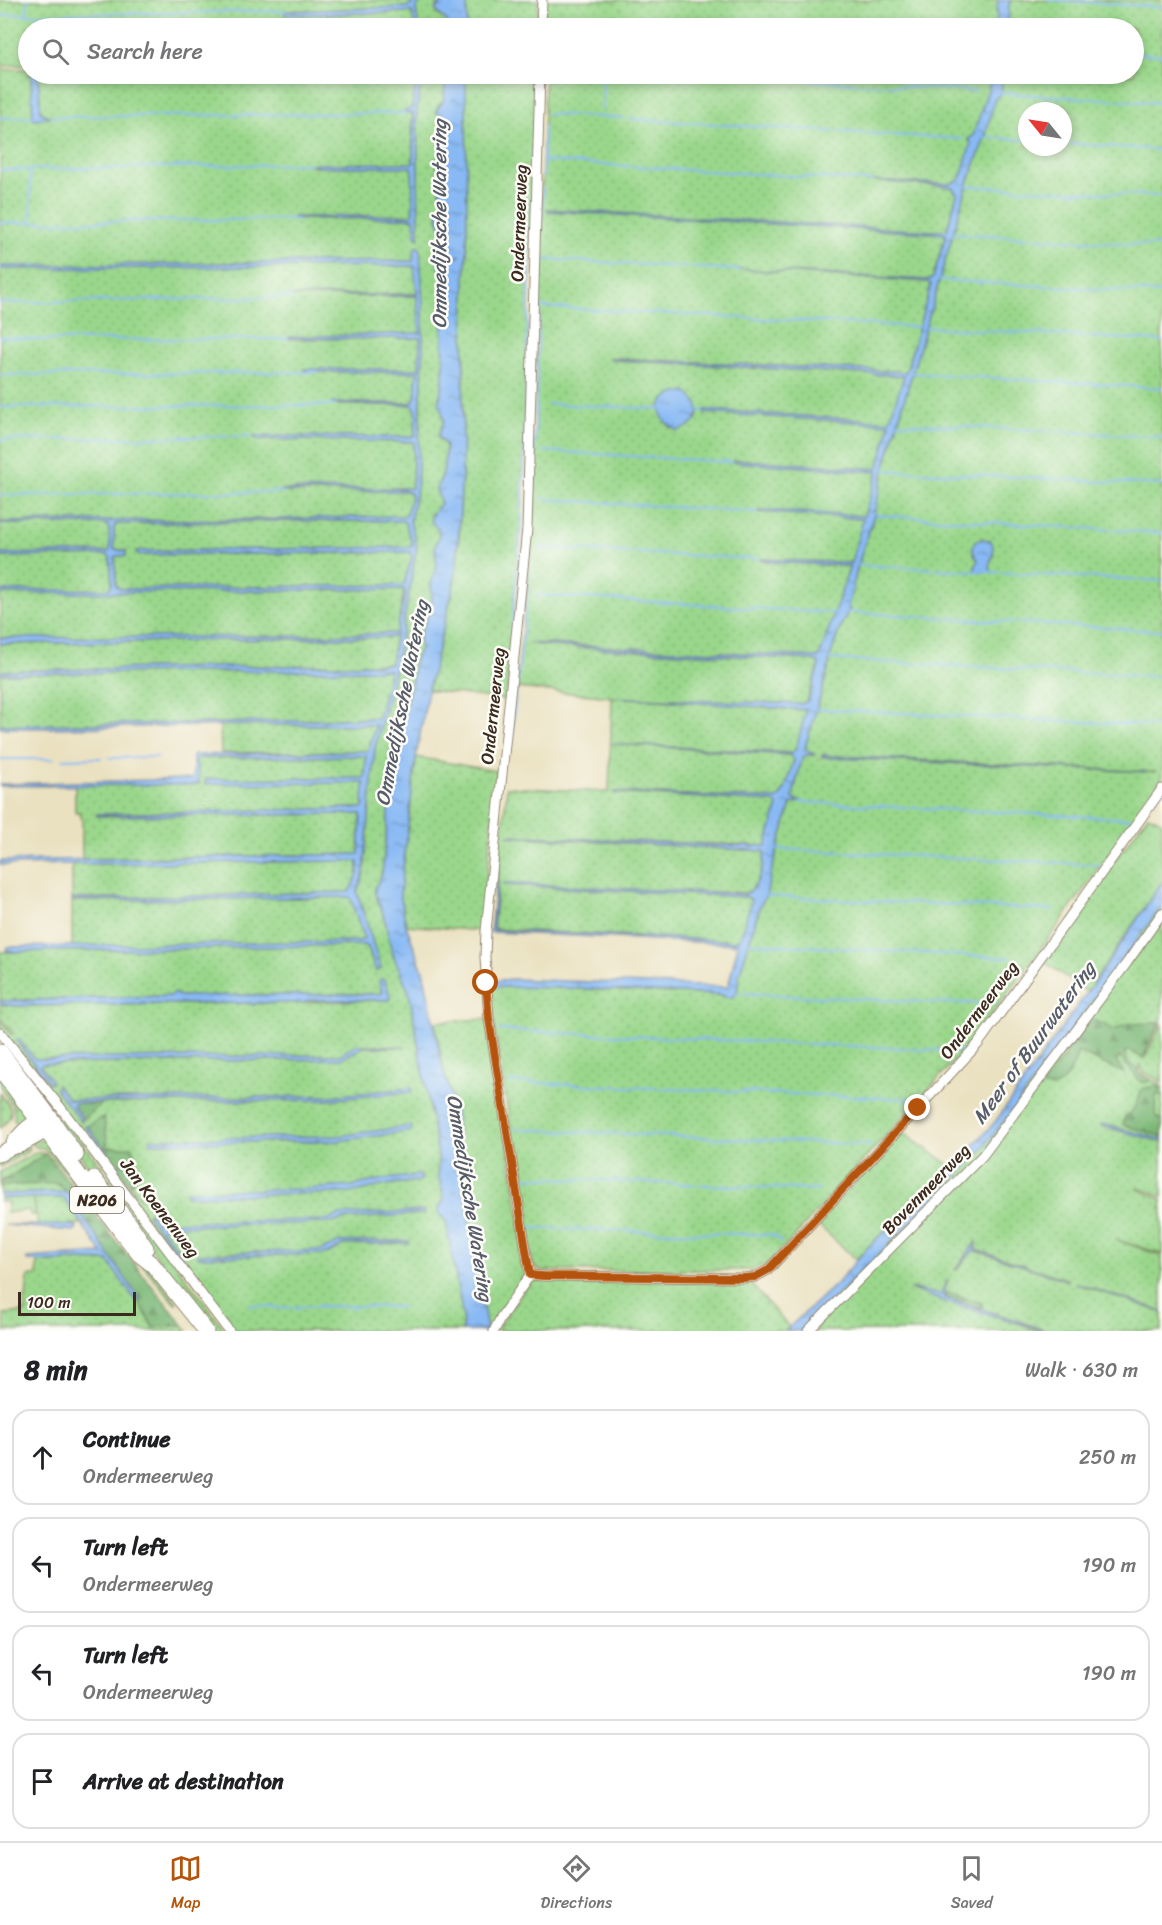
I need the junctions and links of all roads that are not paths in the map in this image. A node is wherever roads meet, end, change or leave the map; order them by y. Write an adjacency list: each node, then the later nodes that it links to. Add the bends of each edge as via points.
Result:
1 (542, 0): 2 (street)
2 (541, 18)
3 (540, 84): 11 (street, Ondermeerweg, via 527,530 485,957 489,1019)
4 (1162, 789): 11 (street, Ondermeerweg, via 978,1044 768,1270 744,1278)
5 (1162, 913): 15 (street, Bovenmeerweg, via 982,1155)
6 (0, 1032): 9 (street)
7 (0, 1051): 9 (main road, N206)
8 (0, 1069): 9 (main road, N206)
9 (48, 1119): 10 (street, via 21,1145); 12 (main road, Jan Koenenweg / N206, via 130,1224 153,1265); 13 (street, Jan Koenenweg)
10 (5, 1151)
11 (530, 1275): 14 (street)
12 (204, 1329)
13 (229, 1331)
14 (494, 1331)
15 (808, 1331)

